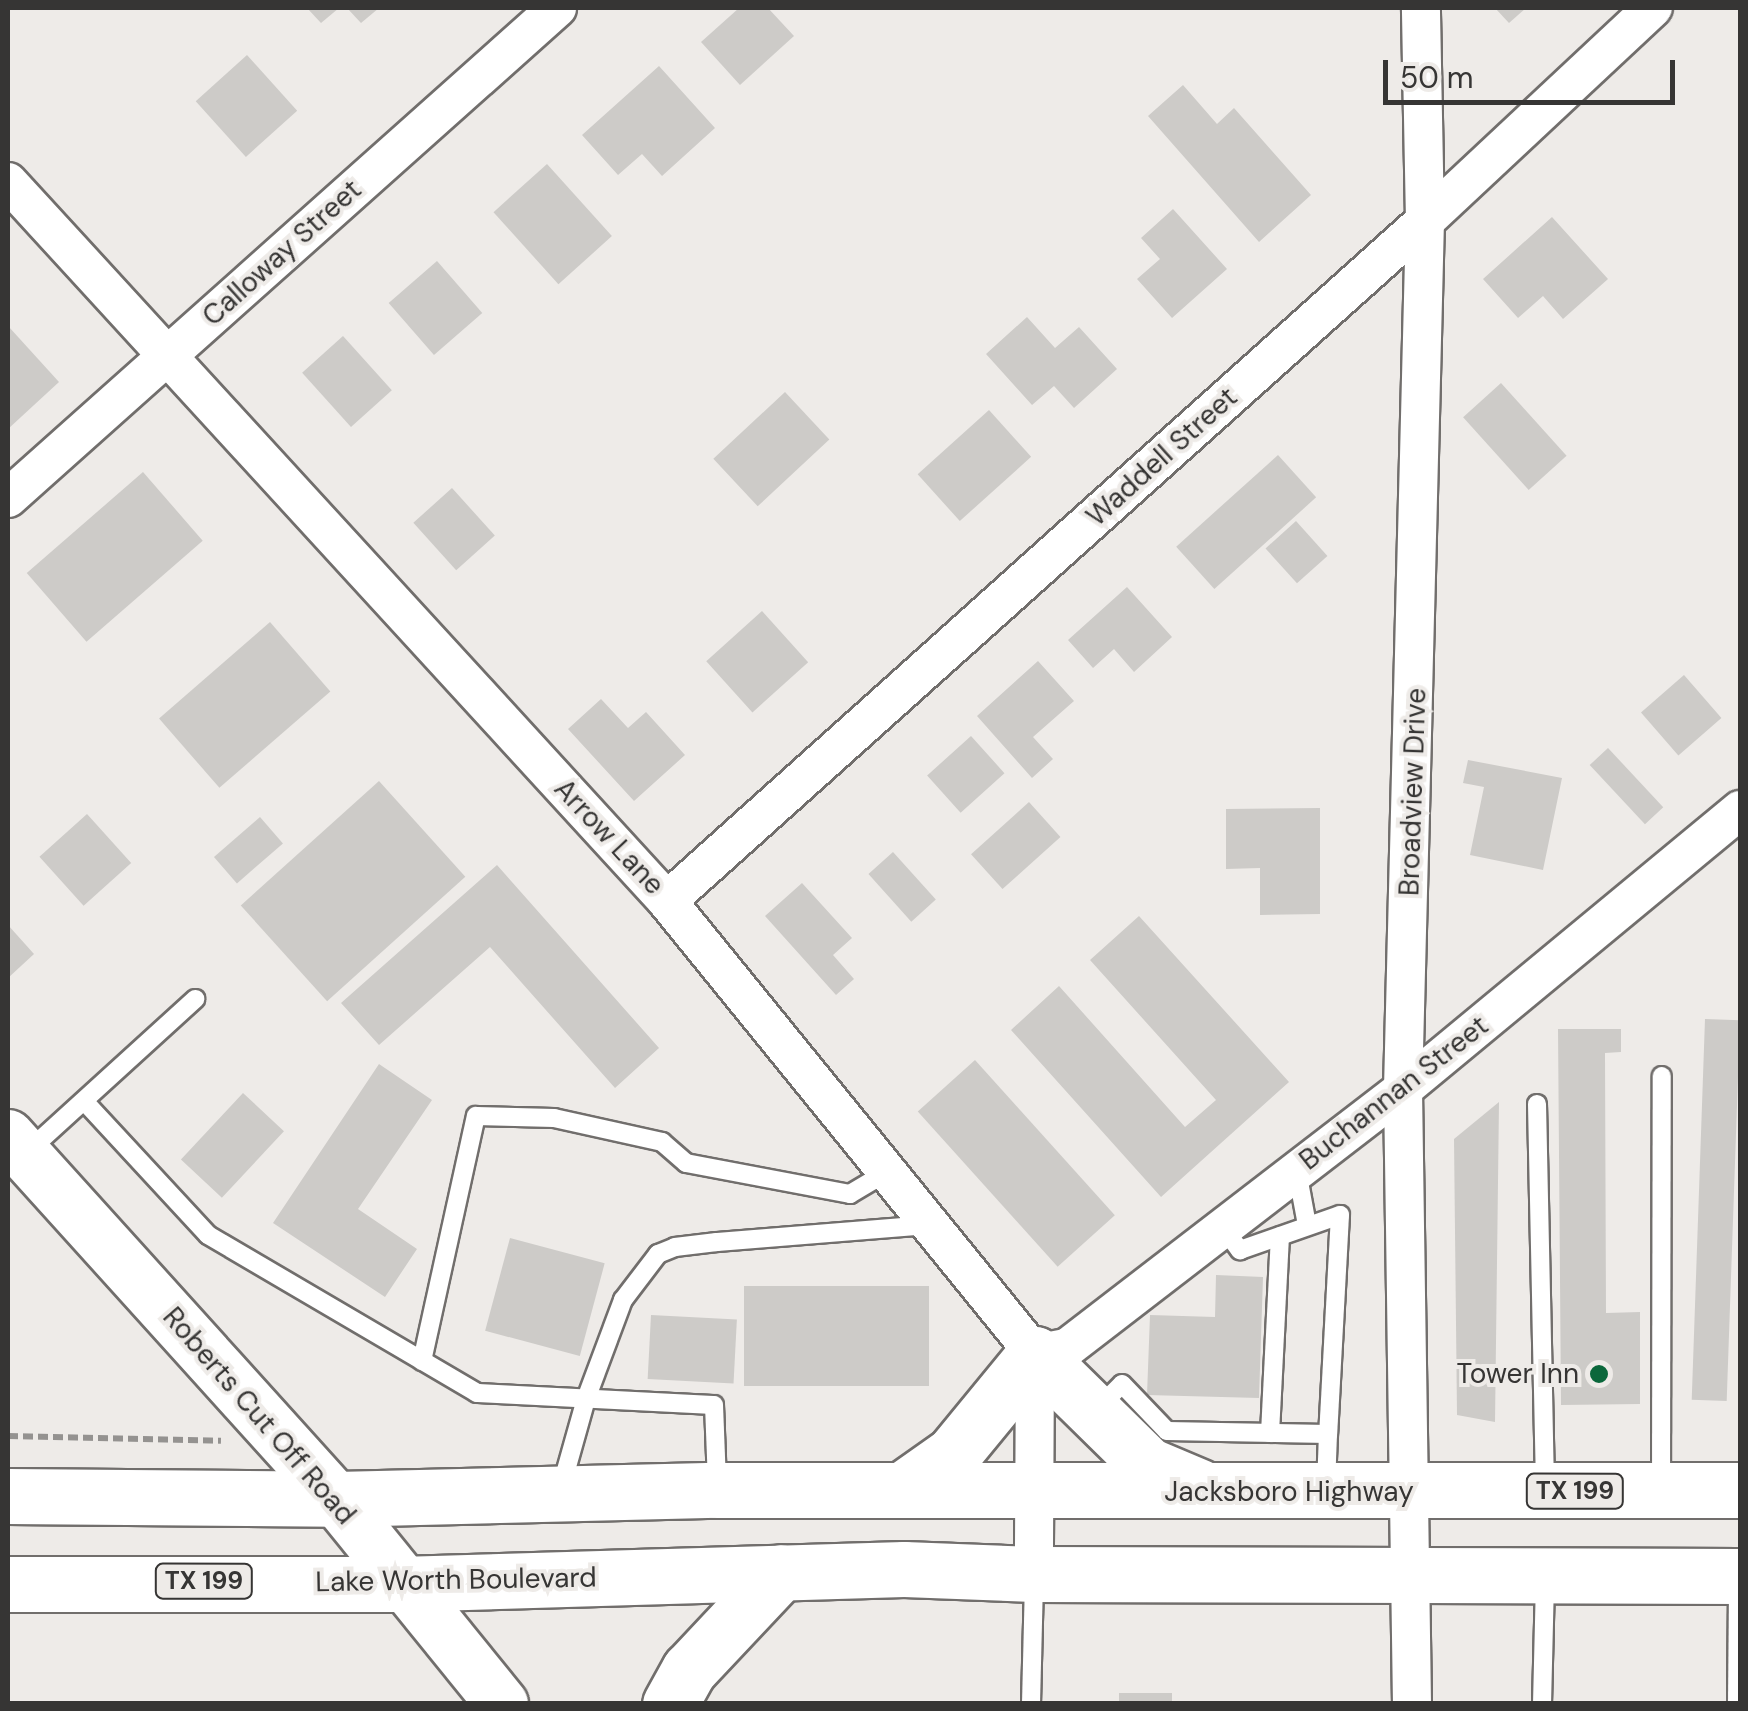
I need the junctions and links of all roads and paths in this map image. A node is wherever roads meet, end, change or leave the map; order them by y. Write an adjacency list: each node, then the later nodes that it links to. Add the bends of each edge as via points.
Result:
1 (557, 8): 6 (street, Calloway Street)
2 (1421, 8): 5 (street, Broadview Drive)
3 (1652, 8): 5 (street, Waddell Street)
4 (8, 182): 6 (street, Arrow Lane)
5 (1425, 221): 9 (street, Waddell Street); 12 (street, Broadview Drive)
6 (165, 357): 7 (street, Calloway Street); 9 (street, Arrow Lane)
7 (8, 498)
8 (1740, 810): 12 (street, Buchannan Street)
9 (667, 901): 17 (street, Arrow Lane)
10 (195, 999): 13 (lane)
11 (1662, 1076): 35 (lane)
12 (1403, 1089): 16 (street, Buchannan Street); 38 (street, Broadview Drive)
13 (84, 1102): 15 (lane); 23 (lane, via 208,1235)
14 (1537, 1104): 37 (lane)
15 (17, 1145): 41 (street, Roberts Cut Off Road)
16 (1296, 1168): 19 (street, Buchannan Street); 20 (lane)
17 (888, 1172): 18 (street, Arrow Lane); 23 (lane, via 850,1194 835,1192 686,1164 662,1142 554,1118 476,1116)
18 (930, 1225): 22 (street, Arrow Lane); 24 (lane, via 703,1244 658,1254 623,1300)
19 (1222, 1225): 21 (lane, via 1240,1250); 22 (street, Buchannan Street, via 1067,1348)
20 (1306, 1225): 21 (lane); 27 (lane, via 1340,1214)
21 (1280, 1236): 26 (lane)
22 (1035, 1354): 25 (main road); 31 (main road, via 953,1454); 33 (street)
23 (422, 1361): 24 (lane, via 477,1393)
24 (586, 1398): 30 (lane, via 714,1405); 39 (lane)
25 (1094, 1412): 26 (lane, via 1122,1384 1167,1431); 36 (main road, via 1148,1465)
26 (1270, 1433): 27 (lane)
27 (1328, 1434): 34 (lane)
28 (8, 1436): 29 (path)
29 (224, 1441)
30 (717, 1490): 31 (main road, Jacksboro Highway / TX 199); 39 (main road, TX 199)
31 (902, 1490): 33 (main road, Jacksboro Highway / TX 199)
32 (1740, 1490): 35 (main road, Jacksboro Highway / TX 199)
33 (1037, 1491): 36 (main road, Jacksboro Highway / TX 199); 43 (street)
34 (1326, 1491): 36 (main road, Jacksboro Highway / TX 199); 38 (main road, Jacksboro Highway / TX 199)
35 (1661, 1491): 37 (main road, Jacksboro Highway / TX 199)
36 (1212, 1492)
37 (1544, 1492): 38 (main road, Jacksboro Highway / TX 199)
38 (1409, 1493): 44 (street, Broadview Drive)
39 (560, 1494): 41 (main road, TX 199)
40 (8, 1496): 41 (main road, TX 199)
41 (336, 1498): 48 (street, Roberts Cut Off Road)
42 (781, 1572): 43 (main road, Lake Worth Boulevard / TX 199); 48 (main road, Lake Worth Boulevard / TX 199); 50 (main road, via 689,1670)
43 (1034, 1574): 44 (main road, TX 199); 51 (lane)
44 (1410, 1576): 45 (main road, TX 199); 52 (street, Broadview Drive)
45 (1545, 1576): 46 (main road, TX 199); 53 (lane)
46 (1740, 1576): 54 (lane)
47 (8, 1584): 48 (main road, Lake Worth Boulevard / TX 199)
48 (400, 1584): 49 (street, Roberts Cut Off Road)
49 (502, 1704)
50 (670, 1704)
51 (1030, 1704)
52 (1412, 1704)
53 (1542, 1704)
54 (1737, 1704)

